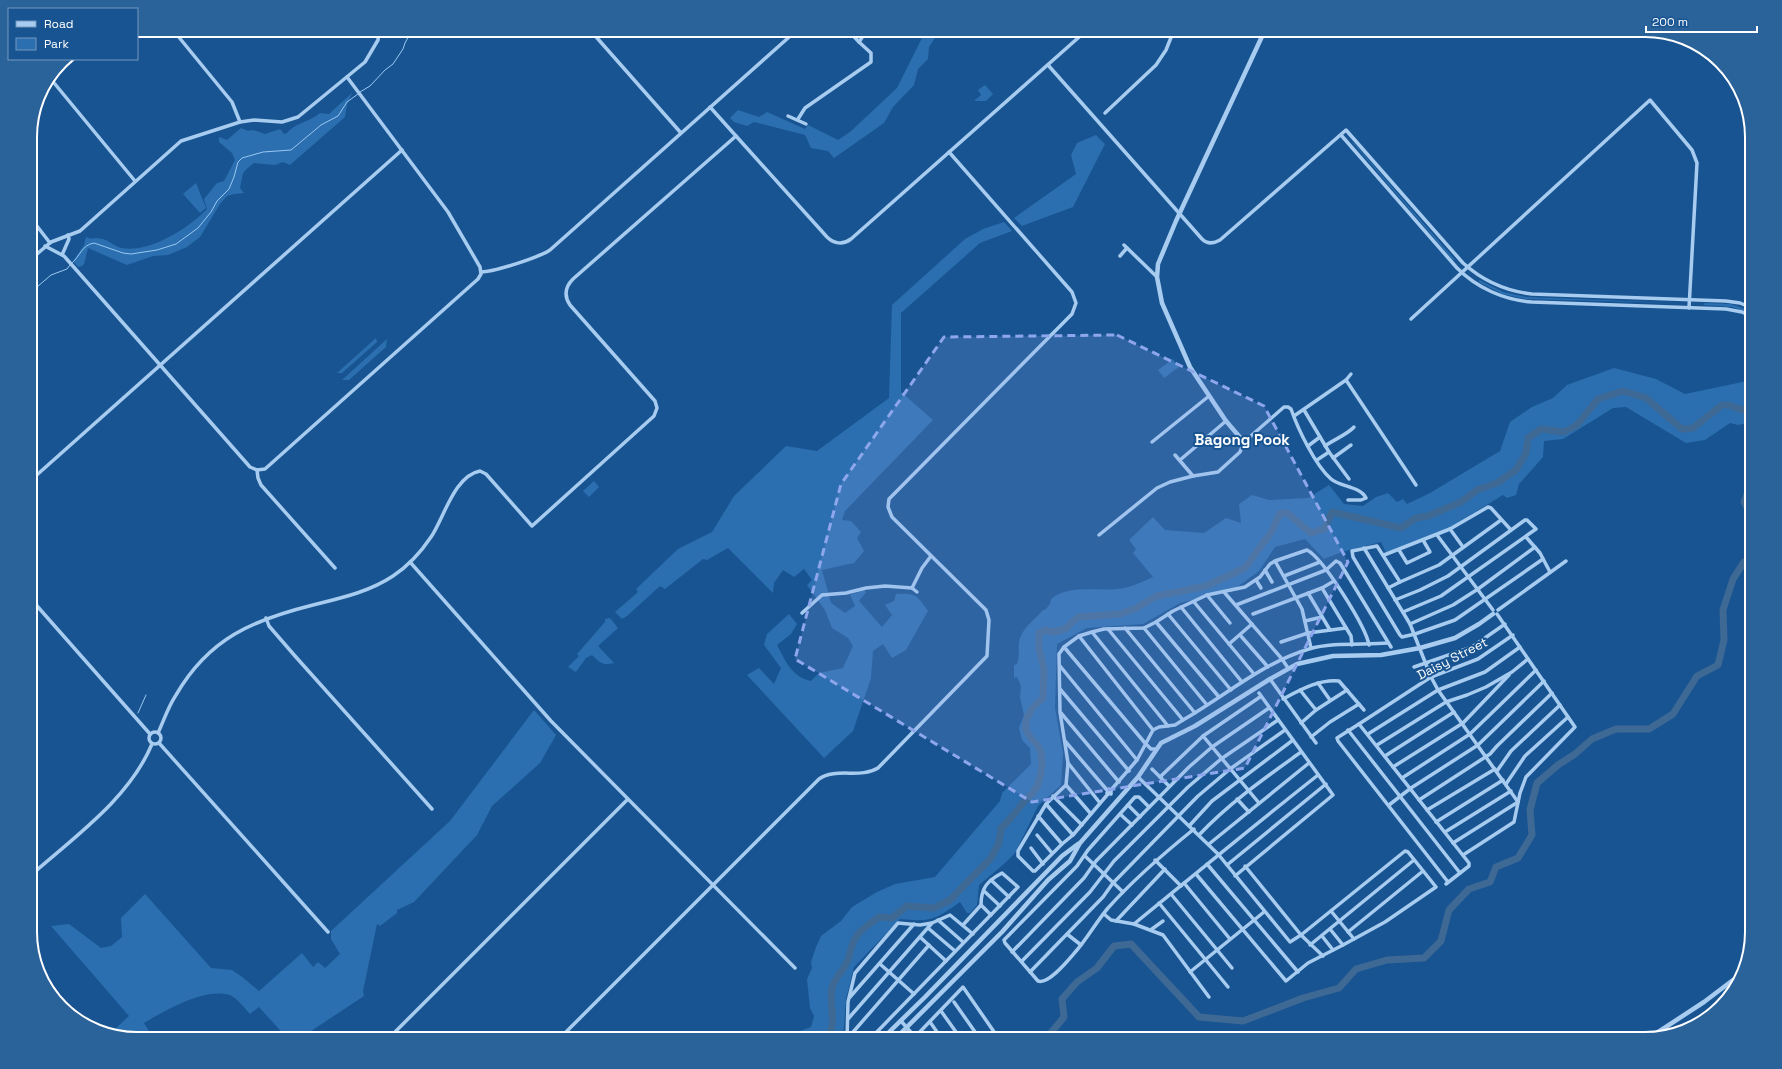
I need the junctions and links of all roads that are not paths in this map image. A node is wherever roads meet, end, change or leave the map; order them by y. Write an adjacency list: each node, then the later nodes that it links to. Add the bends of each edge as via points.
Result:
1 (179, 37): 18 (street, via 232,102)
2 (379, 37): 12 (street, via 368,59)
3 (596, 37): 20 (street)
4 (789, 37): 14 (street)
5 (854, 37): 10 (street)
6 (862, 37): 10 (street)
7 (1079, 37): 11 (street)
8 (1171, 37): 15 (street, via 1156,65)
9 (1261, 37): 26 (street)
10 (859, 42): 17 (street, via 871,53 871,62 806,108)
11 (1048, 65): 24 (street); 26 (street)
12 (347, 77): 18 (street, via 292,119 282,122); 23 (street)
13 (53, 82): 25 (street)
14 (710, 107): 20 (street); 22 (street)
15 (1105, 113)
16 (788, 116): 17 (street)
17 (798, 119): 19 (street)
18 (240, 122): 25 (street, via 179,142)
19 (806, 124)
20 (681, 133): 35 (street, via 547,252 492,271)
21 (1341, 135): 26 (street, via 1217,242 1203,241); 34 (street, via 1346,130); 36 (street)
22 (736, 136): 24 (street, via 827,237 838,243 851,239); 85 (street, via 573,279 567,289 566,297 570,305 655,401 657,408 654,416 532,526 486,474 480,471 474,473 455,490 432,536)
23 (402, 150): 35 (street, via 450,214); 43 (street)
24 (949, 152): 80 (street, via 1072,292 1076,305 1072,314 890,497 888,506 892,517)
25 (135, 182): 28 (street, via 80,230)
26 (1179, 214): 37 (street, via 1158,264)
27 (37, 226): 29 (street)
28 (68, 236): 29 (street); 32 (street)
29 (50, 242): 30 (street)
30 (46, 246): 31 (street); 32 (street, via 49,250)
31 (37, 254)
32 (62, 255): 43 (street)
33 (1120, 256): 37 (street, via 1126,247)
34 (1467, 267): 36 (street); 38 (street, via 1492,284 1521,293); 38 (street, via 1650,100 1692,150 1697,163)
35 (481, 272): 62 (street, via 478,279 272,463 265,469)
36 (1461, 272): 40 (street, via 1491,292 1522,302); 42 (street)
37 (1157, 277): 46 (street, via 1162,303 1181,348)
38 (1690, 300): 39 (street, via 1732,302); 40 (street)
39 (1745, 306)
40 (1689, 308): 41 (street, via 1732,309)
41 (1745, 314)
42 (1411, 319)
43 (161, 365): 62 (street, via 250,467); 63 (street)
44 (1351, 374): 45 (street)
45 (1346, 380): 47 (street); 66 (street)
46 (1209, 396): 49 (street); 52 (street)
47 (1304, 410): 48 (street); 51 (street)
48 (1294, 416): 53 (street, via 1291,409 1284,407); 55 (street)
49 (1226, 421): 53 (street); 60 (street)
50 (1354, 427): 56 (street)
51 (1320, 437): 55 (street); 56 (street)
52 (1152, 442)
53 (1244, 442): 64 (street, via 1240,452 1218,472)
54 (1351, 445): 59 (street)
55 (1308, 446): 61 (street)
56 (1325, 446): 57 (street)
57 (1329, 452): 59 (street); 61 (street)
58 (1176, 455): 60 (street)
59 (1334, 458): 65 (street)
60 (1180, 460): 64 (street)
61 (1317, 460): 67 (street, via 1335,482 1356,490 1366,498)
62 (257, 470): 88 (street, via 261,485)
63 (37, 475)
64 (1193, 476): 71 (street, via 1157,488)
65 (1349, 479)
66 (1416, 485)
67 (1348, 500)
68 (1501, 520): 69 (street, via 1488,507); 70 (street); 75 (street)
69 (1450, 529): 72 (street); 75 (street)
70 (1511, 530): 73 (street, via 1527,520 1536,529); 87 (street)
71 (1100, 535)
72 (1437, 535): 74 (street); 81 (street)
73 (1526, 536): 76 (street); 93 (street)
74 (1423, 540): 78 (street); 78 (street, via 1430,552 1406,563)
75 (1463, 547): 81 (street)
76 (1535, 547): 82 (street); 103 (street)
77 (1364, 548): 79 (street, via 1377,546); 102 (street); 135 (street, via 1352,551 1352,557 1400,636)
78 (1399, 550): 79 (street)
79 (1384, 555): 97 (street)
80 (931, 556): 99 (street); 292 (street, via 987,612 989,651 986,658 878,768 867,772 821,778)
81 (1451, 556): 87 (street); 97 (street, via 1439,565)
82 (1542, 559): 91 (street); 110 (street)
83 (1275, 561): 86 (street, via 1307,550); 89 (street); 92 (street)
84 (1566, 561): 91 (street)
85 (410, 562): 121 (street, via 366,590); 240 (street, via 542,712)
86 (1320, 562): 90 (street); 92 (street)
87 (1460, 567): 93 (street); 109 (street, via 1427,587)
88 (335, 568)
89 (1265, 570): 94 (street); 96 (street)
90 (1326, 570): 95 (street); 98 (street); 140 (street, via 1336,561 1340,563)
91 (1550, 572): 116 (street)
92 (1284, 576): 98 (street)
93 (1469, 578): 103 (street); 115 (street, via 1441,596)
94 (1256, 580): 100 (street); 105 (street, via 1245,587)
95 (1334, 581): 101 (street); 143 (street, via 1368,636)
96 (1272, 582)
97 (1400, 582): 102 (street)
98 (1290, 584): 108 (street); 113 (street)
99 (912, 588): 104 (street); 117 (street, via 878,586 846,593 826,593)
100 (1261, 588)
101 (1322, 588): 106 (street); 130 (street)
102 (1388, 588): 109 (street)
103 (1478, 589): 110 (street); 126 (street, via 1453,605)
104 (917, 592)
105 (1224, 592): 107 (street); 113 (street)
106 (1308, 593): 108 (street); 120 (street)
107 (1207, 595): 111 (street); 124 (street)
108 (1296, 598): 119 (street); 122 (street)
109 (1395, 600): 115 (street)
110 (1486, 600): 116 (street); 135 (street, via 1456,620)
111 (1194, 602): 114 (street); 141 (street)
112 (37, 606): 194 (street)
113 (1236, 606): 125 (street)
114 (1181, 607): 118 (street); 162 (street)
115 (1403, 612): 126 (street)
116 (1496, 612): 127 (street); 148 (street, via 1455,638)
117 (802, 613)
118 (1168, 614): 123 (street); 165 (street)
119 (1253, 614)
120 (1322, 617): 122 (street); 132 (street)
121 (266, 618): 193 (street, via 230,637 199,663 175,695); 250 (street, via 270,628)
122 (1305, 621): 134 (street)
123 (1156, 622): 129 (street); 170 (street)
124 (1230, 624)
125 (1252, 624): 136 (street); 149 (street)
126 (1410, 624): 135 (street)
127 (1505, 624): 137 (street); 151 (street, via 1472,647)
128 (1125, 628): 129 (street); 131 (street); 182 (street)
129 (1144, 628): 175 (street)
130 (1346, 628): 132 (street); 142 (street, via 1353,640)
131 (1108, 629): 133 (street); 184 (street)
132 (1330, 630): 134 (street)
133 (1092, 632): 138 (street); 189 (street)
134 (1308, 633): 139 (street); 147 (street)
135 (1415, 634): 148 (street)
136 (1240, 635): 141 (street); 153 (street)
137 (1513, 635): 146 (street); 159 (street, Daisy Street, via 1478,659)
138 (1079, 636): 144 (street); 190 (street)
139 (1281, 642)
140 (1388, 643): 143 (street); 145 (street)
141 (1230, 644): 158 (street)
142 (1352, 644): 143 (street); 147 (street)
143 (1369, 645)
144 (1064, 647): 152 (street, via 1059,654); 202 (street)
145 (1391, 647)
146 (1520, 647): 150 (street); 168 (street, via 1485,672)
147 (1311, 648): 149 (street)
148 (1420, 648): 151 (street); 155 (street, via 1381,655 1321,658)
149 (1282, 659): 153 (street); 155 (street)
150 (1528, 659): 156 (street); 157 (street)
151 (1427, 664): 154 (street); 159 (street)
152 (1060, 666): 164 (street); 213 (street)
153 (1268, 667): 158 (street)
154 (1414, 667)
155 (1288, 668): 160 (street)
156 (1536, 670): 161 (street); 196 (street)
157 (1512, 672): 173 (street, via 1467,696); 187 (street)
158 (1254, 674): 162 (street)
159 (1431, 677): 168 (street); 188 (street, Daisy Street)
160 (1270, 679): 171 (street); 208 (street, via 1195,726 1161,743)
161 (1544, 681): 169 (street); 206 (street)
162 (1242, 682): 165 (street)
163 (1318, 683): 166 (street); 167 (street, via 1339,681); 172 (street)
164 (1060, 689): 180 (street); 220 (street)
165 (1231, 690): 170 (street)
166 (1300, 690): 171 (street); 178 (street)
167 (1347, 690): 172 (street); 174 (street)
168 (1438, 690): 173 (street); 195 (street)
169 (1552, 693): 176 (street); 211 (street)
170 (1219, 697): 175 (street)
171 (1283, 699): 186 (street)
172 (1330, 700): 178 (street)
173 (1446, 702): 181 (street); 205 (street)
174 (1358, 704): 179 (street); 198 (street)
175 (1207, 705): 182 (street)
176 (1560, 705): 183 (street); 219 (street, via 1511,751)
177 (1269, 708): 185 (street); 197 (street, via 1260,695); 207 (street)
178 (1316, 710): 186 (street)
179 (1364, 710)
180 (1060, 712): 199 (street); 227 (street)
181 (1454, 712): 187 (street); 210 (street)
182 (1195, 713): 184 (street)
183 (1568, 717): 229 (street, via 1525,756); 242 (street, via 1575,729 1526,777)
184 (1183, 720): 189 (street)
185 (1278, 720): 191 (street); 212 (street)
186 (1301, 723): 198 (street)
187 (1463, 723): 196 (street); 216 (street)
188 (1360, 724): 192 (street, Daisy Street); 195 (street)
189 (1168, 726): 190 (street)
190 (1153, 730): 202 (street)
191 (1285, 730): 200 (street); 218 (street)
192 (1348, 730): 238 (street); 247 (street, via 1336,740)
193 (158, 733): 194 (street); 201 (street, via 161,737)
194 (150, 734): 204 (street)
195 (1368, 734): 205 (street)
196 (1470, 734): 206 (street); 224 (street)
197 (1203, 736): 207 (street); 223 (street)
198 (1311, 737): 203 (street)
199 (1064, 740): 214 (street); 235 (street)
200 (1293, 740): 209 (street); 225 (street)
201 (159, 743): 204 (street); 318 (street)
202 (1145, 743): 208 (street, via 1151,749); 213 (street)
203 (1316, 743)
204 (152, 744): 284 (street, via 136,775 117,798)
205 (1377, 745): 210 (street)
206 (1478, 746): 211 (street); 232 (street)
207 (1212, 747): 212 (street); 231 (street)
208 (1156, 749): 222 (street)
209 (1301, 752): 215 (street); 233 (street)
210 (1385, 756): 216 (street)
211 (1487, 757): 219 (street); 241 (street)
212 (1221, 759): 218 (street); 249 (street)
213 (1137, 760): 220 (street)
214 (1068, 763): 230 (street); 243 (street)
215 (1309, 763): 221 (street); 244 (street)
216 (1393, 767): 224 (street)
217 (1152, 769): 223 (street)
218 (1230, 769): 225 (street); 257 (street, via 1198,796)
219 (1496, 770): 226 (street); 251 (street)
220 (1129, 771): 227 (street)
221 (1318, 775): 228 (street); 273 (street)
222 (1138, 777): 237 (street); 267 (street)
223 (1160, 777): 231 (street)
224 (1402, 778): 232 (street)
225 (1239, 780): 233 (street); 261 (street, via 1212,801)
226 (1503, 780): 229 (street); 258 (street)
227 (1120, 782): 235 (street)
228 (1326, 784): 281 (street); 282 (street, via 1333,793 1332,797)
229 (1506, 784): 234 (street)
230 (1066, 785): 236 (street); 253 (street)
231 (1169, 786): 237 (street)
232 (1411, 788): 238 (street); 241 (street)
233 (1248, 790): 239 (street); 244 (street)
234 (1511, 791): 242 (street); 263 (street)
235 (1109, 792): 243 (street)
236 (1053, 796): 245 (street); 259 (street)
237 (1160, 797): 248 (street); 249 (street)
238 (1400, 797): 247 (street); 286 (street)
239 (1237, 799): 252 (street); 266 (street)
240 (627, 800): 292 (street); 360 (street)
241 (1419, 800): 251 (street)
242 (1518, 802): 268 (street); 274 (street, via 1514,822)
243 (1100, 803): 253 (street)
244 (1259, 803): 252 (street)
245 (1046, 804): 255 (street); 265 (street)
246 (1128, 805): 248 (street, via 1137,796); 254 (street); 256 (street)
247 (1389, 805): 286 (street, via 1447,883)
248 (1149, 807): 256 (street)
249 (1168, 807): 257 (street); 288 (street, via 1114,861)
250 (432, 810)
251 (1427, 810): 258 (street)
252 (1248, 812): 270 (street)
253 (1091, 814): 259 (street)
254 (1120, 814): 260 (street); 275 (street)
255 (1038, 816): 269 (street); 278 (street, via 1017,854 1032,871)
256 (1140, 817): 260 (street)
257 (1179, 817): 261 (street); 291 (street)
258 (1436, 822): 263 (street)
259 (1082, 825): 265 (street)
260 (1132, 825): 280 (street)
261 (1190, 825): 262 (street)
262 (1194, 829): 266 (street); 276 (street)
263 (1445, 832): 268 (street)
264 (1037, 835): 272 (street)
265 (1073, 835): 269 (street)
266 (1199, 835): 270 (street)
267 (1080, 843): 356 (street, via 1062,856); 358 (street, via 1070,861 1048,880 1002,932)
268 (1453, 843): 274 (street)
269 (1062, 844): 272 (street)
270 (1209, 844): 273 (street)
271 (1031, 848): 278 (street)
272 (1052, 853): 278 (street)
273 (1218, 854): 279 (street); 281 (street)
274 (1462, 855): 286 (street, via 1469,864)
275 (1085, 856): 280 (street); 335 (street, via 1005,938 1005,943)
276 (1156, 860): 283 (street); 295 (street)
277 (1414, 860): 285 (street); 301 (street, via 1404,852); 309 (street)
278 (1043, 864)
279 (1207, 864): 287 (street); 305 (street)
280 (1094, 865): 288 (street); 335 (street)
281 (1226, 865): 289 (street)
282 (1245, 866): 289 (street); 322 (street)
283 (1165, 869): 293 (street); 307 (street)
284 (37, 870)
285 (1423, 871): 319 (street); 326 (street, via 1436,887 1385,922)
286 (1460, 873)
287 (1196, 874): 293 (street); 316 (street)
288 (1104, 875): 291 (street); 339 (street)
289 (1235, 876): 302 (street)
290 (992, 880): 297 (street); 297 (street, via 1002,873 1018,887); 299 (street, via 983,888)
291 (1113, 884): 295 (street); 321 (street)
292 (713, 885): 341 (street); 361 (street)
293 (1182, 885): 296 (street); 325 (street)
294 (984, 891): 300 (street)
295 (1123, 892): 303 (street)
296 (1171, 894): 298 (street); 332 (street)
297 (1009, 897): 300 (street)
298 (1159, 904): 312 (street); 337 (street)
299 (981, 905): 304 (street); 313 (street)
300 (1000, 906): 304 (street)
301 (1331, 911): 309 (street); 322 (street)
302 (1264, 912): 305 (street); 322 (street, via 1288,942)
303 (1104, 914): 307 (street); 329 (street)
304 (991, 915): 320 (street)
305 (1254, 919): 316 (street); 346 (street)
306 (938, 920): 310 (street); 313 (street, via 950,915); 327 (street)
307 (1116, 921): 312 (street)
308 (1163, 921): 315 (street)
309 (1339, 921): 317 (street); 319 (street)
310 (932, 922): 311 (street); 314 (street)
311 (914, 924): 340 (street); 351 (street, via 898,923 855,973)
312 (1134, 924): 315 (street)
313 (963, 925): 320 (street)
314 (928, 928): 324 (street); 334 (street)
315 (1152, 929): 345 (street, via 1163,935)
316 (1242, 929): 325 (street); 346 (street, via 1286,981)
317 (1330, 929): 323 (street); 331 (street)
318 (328, 932)
319 (1348, 932): 326 (street)
320 (972, 934): 334 (street)
321 (1067, 934): 329 (street); 344 (street)
322 (1301, 935): 330 (street)
323 (1322, 936): 330 (street); 333 (street)
324 (920, 937): 328 (street); 343 (street)
325 (1230, 939): 332 (street)
326 (1354, 939): 331 (street)
327 (963, 942)
328 (929, 945): 338 (street); 348 (street)
329 (1081, 945): 344 (street, via 1064,965 1044,982 1038,981)
330 (1310, 945): 336 (street)
331 (1343, 945): 333 (street)
332 (1217, 949): 337 (street); 342 (street)
333 (1333, 950): 336 (street)
334 (955, 951): 338 (street)
335 (1012, 952): 339 (street)
336 (1323, 956): 346 (street, via 1308,963)
337 (1205, 960): 345 (street); 349 (street)
338 (946, 961): 350 (street)
339 (1022, 961): 344 (street)
340 (880, 964): 343 (street); 351 (street)
341 (795, 968)
342 (1232, 968)
343 (889, 972): 348 (street); 355 (street)
344 (1030, 972)
345 (1190, 972): 352 (street)
346 (1298, 972)
347 (1733, 980): 359 (street)
348 (899, 981): 350 (street); 363 (street)
349 (1228, 987)
350 (914, 994): 364 (street)
351 (849, 997): 355 (street)
352 (1209, 997)
353 (954, 1002): 371 (street)
354 (941, 1011): 370 (street)
355 (848, 1019): 362 (street)
356 (901, 1020): 358 (street); 365 (street)
357 (930, 1022): 368 (street); 369 (street); 372 (street, via 963,987)
358 (908, 1028): 366 (street); 367 (street)
359 (1660, 1031)
360 (395, 1032)
361 (566, 1032)
362 (847, 1032)
363 (853, 1032)
364 (877, 1032)
365 (889, 1032)
366 (903, 1032)
367 (914, 1032)
368 (921, 1032)
369 (937, 1032)
370 (956, 1032)
371 (975, 1032)
372 (995, 1032)

